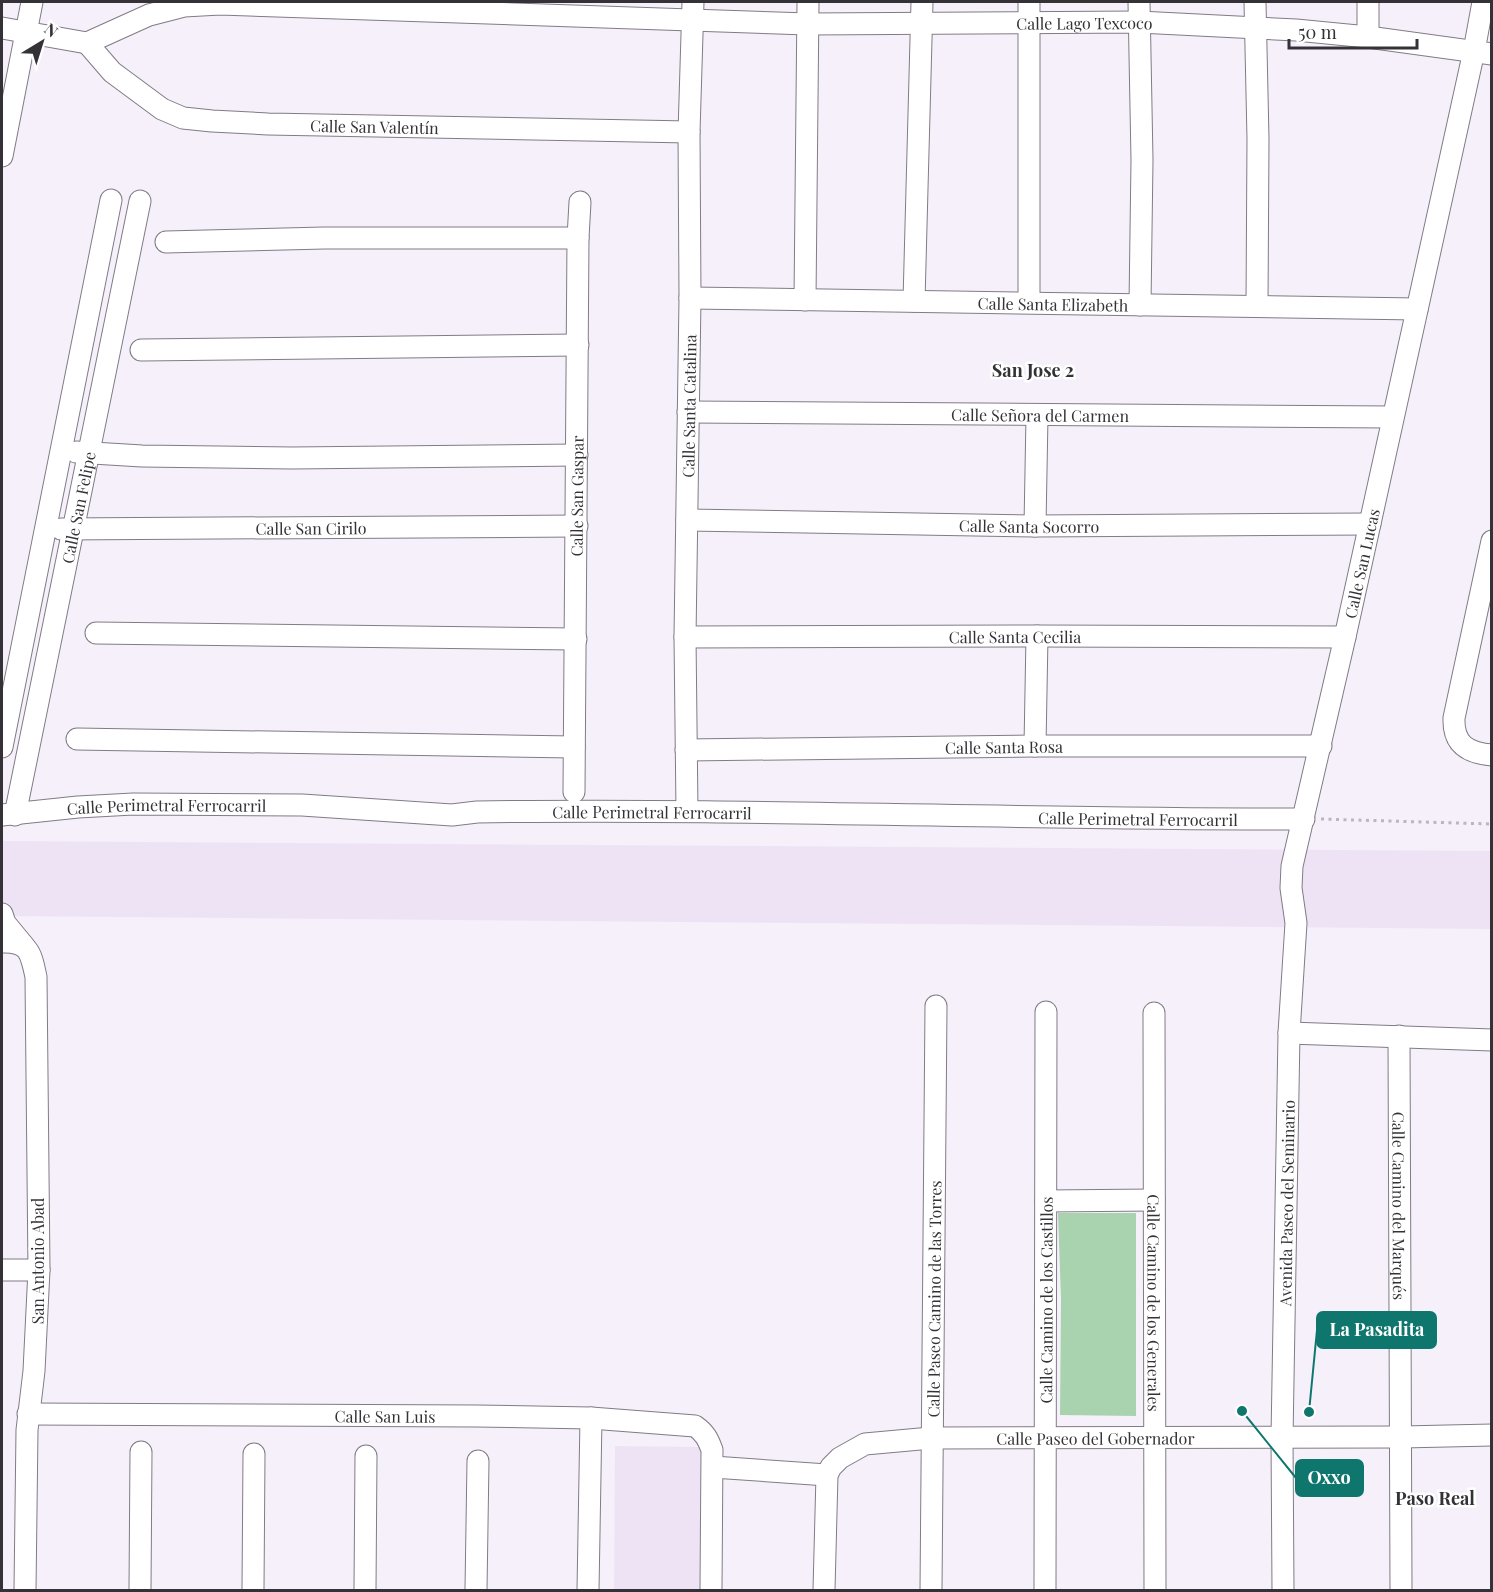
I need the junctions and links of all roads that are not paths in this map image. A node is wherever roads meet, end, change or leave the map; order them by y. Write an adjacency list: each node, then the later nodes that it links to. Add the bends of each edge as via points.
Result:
1 (32, 2): 13 (street)
2 (808, 2): 10 (street)
3 (1255, 2): 12 (street)
4 (1368, 2): 14 (street)
5 (1483, 2): 16 (street, Calle San Lucas)
6 (693, 10): 10 (street, Calle Lago Texcoco); 15 (street, Calle Lago Texcoco, via 220,4 184,6 149,15); 17 (street, Calle Santa Catalina)
7 (922, 12): 8 (street, Calle Lago Texcoco); 10 (street, Calle Lago Texcoco); 26 (street)
8 (1029, 12): 9 (street, Calle Lago Texcoco); 27 (street)
9 (1139, 12): 12 (street, Calle Lago Texcoco); 28 (street)
10 (808, 24): 25 (street)
11 (2, 28): 13 (street)
12 (1255, 28): 14 (street, Calle Lago Texcoco); 29 (street)
13 (26, 32): 15 (street); 18 (street)
14 (1368, 37): 16 (street, Calle Lago Texcoco)
15 (87, 43): 17 (street, Calle San Valentín, via 112,72 162,109 183,118 268,124)
16 (1483, 52): 30 (street, Calle San Lucas)
17 (689, 132): 24 (street, Calle Santa Catalina)
18 (2, 154)
19 (111, 200): 36 (street, Calle San Felipe)
20 (140, 201): 37 (street, Calle San Felipe)
21 (580, 202): 22 (street, Calle San Gaspar)
22 (578, 238): 23 (street); 31 (street, Calle San Gaspar)
23 (166, 242)
24 (690, 298): 25 (street, Calle Santa Elizabeth); 33 (street, Calle Santa Catalina)
25 (805, 300): 26 (street, Calle Santa Elizabeth)
26 (914, 301): 27 (street, Calle Santa Elizabeth)
27 (1029, 302): 28 (street, Calle Santa Elizabeth)
28 (1140, 305): 29 (street, Calle Santa Elizabeth)
29 (1257, 305): 30 (street, Calle Santa Elizabeth)
30 (1417, 309): 35 (street, Calle San Lucas)
31 (578, 345): 32 (street); 38 (street, Calle San Gaspar)
32 (141, 350)
33 (688, 412): 34 (street, Calle Señora del Carmen); 39 (street, Calle Santa Catalina)
34 (1037, 416): 35 (street, Calle Señora del Carmen); 42 (street)
35 (1392, 417): 40 (street, Calle San Lucas)
36 (61, 450): 37 (street); 43 (street, Calle San Felipe)
37 (89, 453): 38 (street, via 292,458); 44 (street, Calle San Felipe)
38 (577, 455): 41 (street, Calle San Gaspar)
39 (687, 520): 42 (street, Calle Santa Socorro); 49 (street, Calle Santa Catalina)
40 (1370, 525): 42 (street, Calle Santa Socorro); 48 (street, Calle San Lucas)
41 (577, 526): 44 (street, Calle San Cirilo); 50 (street, Calle San Gaspar)
42 (1035, 526)
43 (45, 529): 44 (street, Calle San Cirilo); 53 (street, Calle San Felipe)
44 (73, 529): 60 (street, Calle San Felipe)
45 (1491, 541): 57 (street, via 1454,718 1454,729 1467,749)
46 (96, 633): 50 (street)
47 (1037, 636): 48 (street, Calle Santa Cecilia); 49 (street, Calle Santa Cecilia); 52 (street)
48 (1345, 637): 55 (street, Calle San Lucas)
49 (685, 638): 56 (street, Calle Santa Catalina)
50 (576, 639): 54 (street, Calle San Gaspar)
51 (77, 740): 54 (street)
52 (1035, 746): 55 (street, Calle Santa Rosa); 56 (street, Calle Santa Rosa)
53 (2, 747)
54 (574, 747): 58 (street, Calle San Gaspar)
55 (1321, 747): 61 (street, Calle San Lucas)
56 (686, 750): 59 (street, Calle Santa Catalina)
57 (1491, 754)
58 (574, 792)
59 (687, 812): 60 (street, Calle Perimetral Ferrocarril, via 452,815 302,806 133,804); 61 (street, Calle Perimetral Ferrocarril)
60 (8, 815)
61 (1304, 819): 67 (street, Avenida Paseo del Seminario, via 1292,867 1296,923)
62 (2, 914): 63 (street, San Antonio Abad)
63 (13, 943): 73 (street, San Antonio Abad, via 32,956 36,977)
64 (936, 1006): 80 (street, Calle Paseo Camino de las Torres)
65 (1046, 1012): 71 (street, Calle Camino de los Castillos)
66 (1154, 1013): 70 (street, Calle Camino de los Generales)
67 (1289, 1033): 68 (street); 81 (street, Avenida Paseo del Seminario)
68 (1399, 1036): 69 (street); 79 (street, Calle Camino del Marqués)
69 (1491, 1040)
70 (1154, 1200): 71 (street); 78 (street, Calle Camino de los Generales)
71 (1046, 1201): 77 (street, Calle Camino de los Castillos)
72 (2, 1270): 73 (street)
73 (39, 1270): 74 (street, San Antonio Abad, via 37,1336)
74 (28, 1414): 75 (street, Calle San Luis); 88 (street, San Antonio Abad)
75 (591, 1418): 86 (street, Calle San Luis, via 695,1426 708,1438); 93 (street)
76 (1491, 1435): 79 (street, Calle Paseo del Gobernador)
77 (1045, 1437): 78 (street, Calle Paseo del Gobernador); 80 (street, Calle Paseo del Gobernador); 97 (street, Calle Camino de los Castillos)
78 (1155, 1437): 81 (street, Calle Paseo del Gobernador); 98 (street, Calle Camino de los Generales)
79 (1402, 1437): 81 (street, Calle Paseo del Gobernador); 100 (street, Calle Camino del Marqués)
80 (931, 1438): 87 (street, Calle Paseo del Gobernador, via 865,1444 840,1458); 96 (street, Calle Paseo Camino de las Torres)
81 (1282, 1438): 99 (street, Avenida Paseo del Seminario)
82 (141, 1452): 89 (street)
83 (254, 1454): 90 (street)
84 (366, 1456): 91 (street)
85 (478, 1461): 92 (street)
86 (713, 1467): 87 (street); 94 (street, Calle San Luis)
87 (827, 1475): 95 (street)
88 (25, 1590)
89 (140, 1590)
90 (253, 1590)
91 (365, 1590)
92 (476, 1590)
93 (588, 1590)
94 (711, 1590)
95 (824, 1590)
96 (931, 1590)
97 (1045, 1590)
98 (1155, 1590)
99 (1283, 1590)
100 (1401, 1590)

